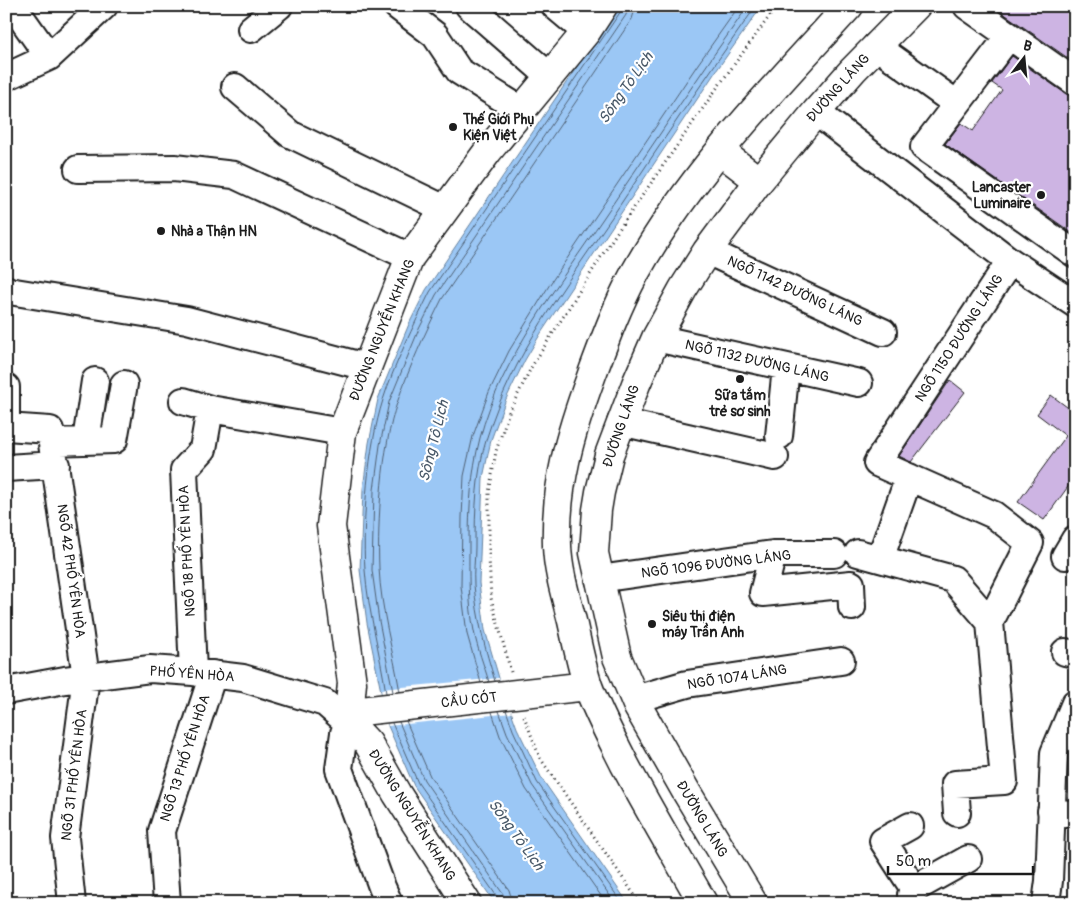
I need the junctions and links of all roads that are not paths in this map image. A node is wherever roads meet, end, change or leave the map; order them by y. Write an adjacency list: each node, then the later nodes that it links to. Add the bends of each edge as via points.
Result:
1 (13, 6): 15 (street)
2 (104, 6): 15 (street)
3 (279, 6): 11 (street)
4 (397, 6): 21 (street, via 435,35 459,71)
5 (470, 6): 16 (street)
6 (555, 6): 12 (street)
7 (603, 6): 12 (main road, ĐƯỜNG NGUYỄN KHANG)
8 (849, 6): 23 (main road, via 794,64)
9 (916, 6): 14 (main road, ĐƯỜNG LÁNG)
10 (967, 6): 13 (street)
11 (250, 28)
12 (586, 32): 16 (main road, ĐƯỜNG NGUYỄN KHANG)
13 (1009, 36): 18 (street); 20 (street)
14 (876, 46): 20 (street); 22 (main road, ĐƯỜNG LÁNG)
15 (49, 58): 17 (street)
16 (548, 75): 21 (main road, ĐƯỜNG NGUYỄN KHANG)
17 (6, 77)
18 (1075, 82)
19 (235, 87): 26 (street, via 290,134)
20 (957, 104): 28 (street, via 924,147)
21 (521, 110): 26 (main road, ĐƯỜNG NGUYỄN KHANG)
22 (816, 112): 25 (main road, ĐƯỜNG LÁNG); 30 (street, NGÕ 1150 ĐƯỜNG LÁNG)
23 (720, 151): 25 (main road); 57 (main road, via 665,223 634,275 593,371 566,450 560,484 557,548)
24 (78, 169): 29 (street, via 174,168 234,176)
25 (759, 181): 27 (main road, ĐƯỜNG LÁNG)
26 (445, 209): 29 (main road, ĐƯỜNG NGUYỄN KHANG)
27 (707, 251): 33 (street, NGÕ 1142 ĐƯỜNG LÁNG); 34 (main road, ĐƯỜNG LÁNG)
28 (1075, 254)
29 (410, 257): 35 (main road, ĐƯỜNG NGUYỄN KHANG)
30 (1010, 261): 32 (street); 48 (street, NGÕ 1150 ĐƯỜNG LÁNG, via 878,463)
31 (8, 290): 35 (street, via 187,320)
32 (1075, 304)
33 (883, 332)
34 (656, 338): 36 (street, NGÕ 1132 ĐƯỜNG LÁNG); 43 (main road, ĐƯỜNG LÁNG)
35 (366, 367): 44 (main road, ĐƯỜNG NGUYỄN KHANG)
36 (786, 367): 38 (street, NGÕ 1132 ĐƯỜNG LÁNG); 43 (street, via 777,447)
37 (94, 381): 45 (street)
38 (859, 384)
39 (6, 387): 46 (street, via 6,427 50,430)
40 (120, 393): 45 (street, via 114,440)
41 (183, 401): 42 (street)
42 (210, 409): 44 (street); 55 (street, NGÕ 18 PHỐ YÊN HÒA, via 203,449 184,470)
43 (621, 422): 51 (main road, ĐƯỜNG LÁNG, via 609,455 597,510 594,553)
44 (342, 432): 61 (main road, ĐƯỜNG NGUYỄN KHANG, via 331,526 352,683)
45 (97, 441): 46 (street)
46 (54, 453): 47 (street); 56 (street, NGÕ 42 PHỐ YÊN HÒA)
47 (6, 468)
48 (909, 477): 50 (street); 53 (street, NGÕ 1150 ĐƯỜNG LÁNG, via 994,515 1030,543)
49 (773, 554): 50 (street, NGÕ 1096 ĐƯỜNG LÁNG); 51 (street, NGÕ 1096 ĐƯỜNG LÁNG); 52 (street, via 763,593 851,584)
50 (858, 555): 53 (street, NGÕ 1096 ĐƯỜNG LÁNG, via 953,579)
51 (599, 579): 59 (main road, ĐƯỜNG LÁNG, via 617,656)
52 (852, 606)
53 (990, 622): 62 (street, via 1004,782 955,784)
54 (841, 661): 59 (street, NGÕ 1074 LÁNG, via 687,684)
55 (203, 673): 56 (street, PHỐ YÊN HÒA, via 150,669); 61 (street, PHỐ YÊN HÒA, via 243,678 325,703); 69 (street, NGÕ 13 PHỐ YÊN HÒA, via 162,831)
56 (86, 677): 58 (street, PHỐ YÊN HÒA); 68 (street, NGÕ 31 PHỐ YÊN HÒA, via 64,838)
57 (588, 686): 61 (main road, CẦU CÓT, via 361,711); 72 (main road, via 603,723 648,808)
58 (6, 691)
59 (635, 699): 66 (main road, ĐƯỜNG LÁNG)
60 (1075, 703): 63 (street, via 1054,753)
61 (348, 722): 70 (street, ĐƯỜNG NGUYỄN KHANG, via 339,769); 71 (main road, ĐƯỜNG NGUYỄN KHANG, via 368,743)
62 (957, 813)
63 (1063, 813): 74 (street)
64 (910, 826): 67 (street, via 883,842)
65 (968, 859): 67 (street)
66 (748, 894): 73 (main road)
67 (914, 896)
68 (72, 903)
69 (167, 903)
70 (389, 903)
71 (466, 903)
72 (703, 903)
73 (712, 903)
74 (1046, 903)

